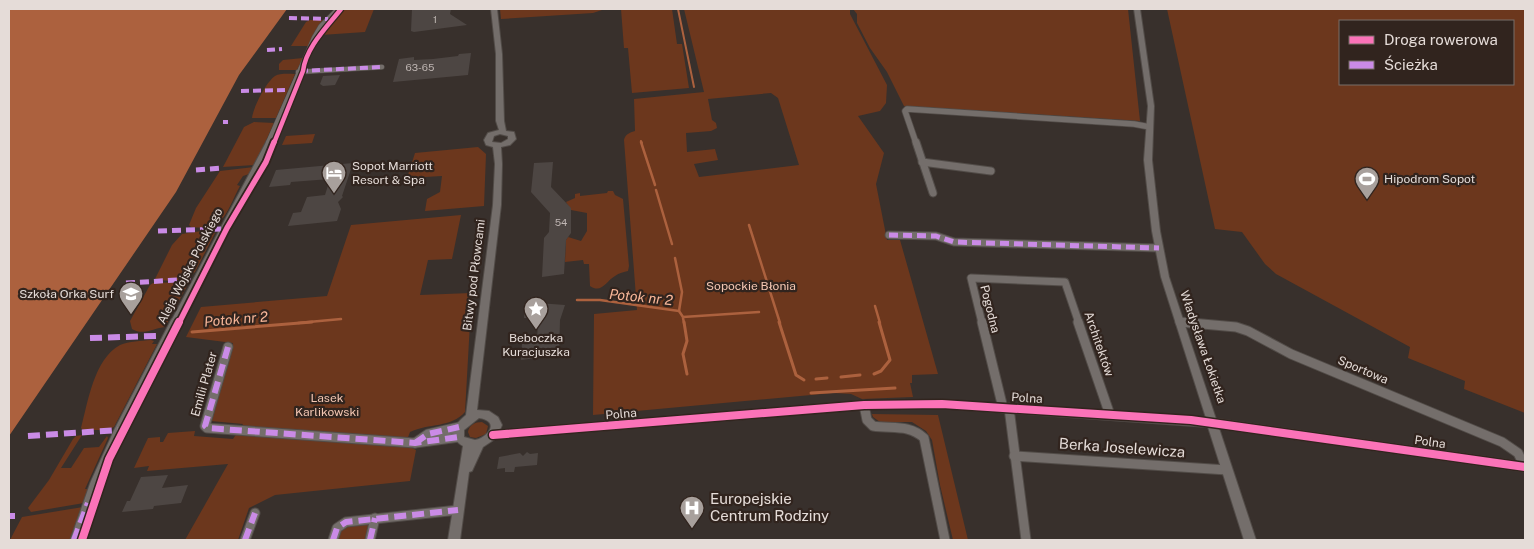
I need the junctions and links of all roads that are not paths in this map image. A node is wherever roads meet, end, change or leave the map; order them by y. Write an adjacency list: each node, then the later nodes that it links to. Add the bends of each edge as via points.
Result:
1 (338, 9): 5 (street, Aleja Wojska Polskiego, via 318,29)
2 (494, 9): 7 (street, Bitwy pod Płowcami, via 499,54)
3 (1138, 9): 6 (street, Władysława Łokietka, via 1152,106)
4 (382, 66): 5 (street)
5 (298, 72): 33 (street, Aleja Wojska Polskiego, via 263,155 221,229 118,430 94,483)
6 (1150, 127): 9 (street, via 907,109); 13 (street, Władysława Łokietka, via 1148,160)
7 (500, 132): 8 (street, Bitwy pod Płowcami, via 488,140 491,144); 8 (street, Bitwy pod Płowcami, via 513,137)
8 (500, 145): 17 (street, Bitwy pod Płowcami)
9 (922, 162): 10 (street); 11 (street)
10 (991, 171)
11 (933, 192)
12 (889, 235): 13 (street, via 936,236 954,242)
13 (1159, 248): 15 (street, Władysława Łokietka)
14 (1065, 282): 19 (street, Pogodna, via 971,278); 21 (street, Architektów)
15 (1180, 322): 23 (street, Władysława Łokietka); 28 (street, Sportowa, via 1248,331 1291,354 1502,442 1518,453)
16 (228, 347): 25 (street, Emilii Plater, via 204,426 207,428 415,443)
17 (475, 395): 20 (street, Bitwy pod Płowcami); 22 (street, Bitwy pod Płowcami)
18 (864, 405): 19 (street, Polna); 24 (street, Polna, via 568,430); 38 (street, via 867,420 873,426 909,428 924,438)
19 (1006, 408): 21 (street, Polna); 27 (street)
20 (484, 414): 22 (street); 24 (street, via 494,418)
21 (1110, 415): 23 (street, Polna)
22 (471, 417): 25 (street)
23 (1214, 423): 28 (street, Polna); 29 (street, Władysława Łokietka)
24 (495, 430): 26 (street)
25 (459, 432): 26 (street, via 462,442)
26 (474, 444): 30 (street)
27 (1014, 456): 29 (street, Berka Joselewicza); 39 (street)
28 (1525, 467)
29 (1228, 470): 40 (street, Władysława Łokietka)
30 (458, 510): 32 (street); 37 (street)
31 (255, 513): 34 (street)
32 (375, 518): 35 (street, via 343,524); 36 (street)
33 (74, 540)
34 (245, 540)
35 (332, 540)
36 (370, 540)
37 (454, 540)
38 (945, 540)
39 (1026, 540)
40 (1250, 540)

